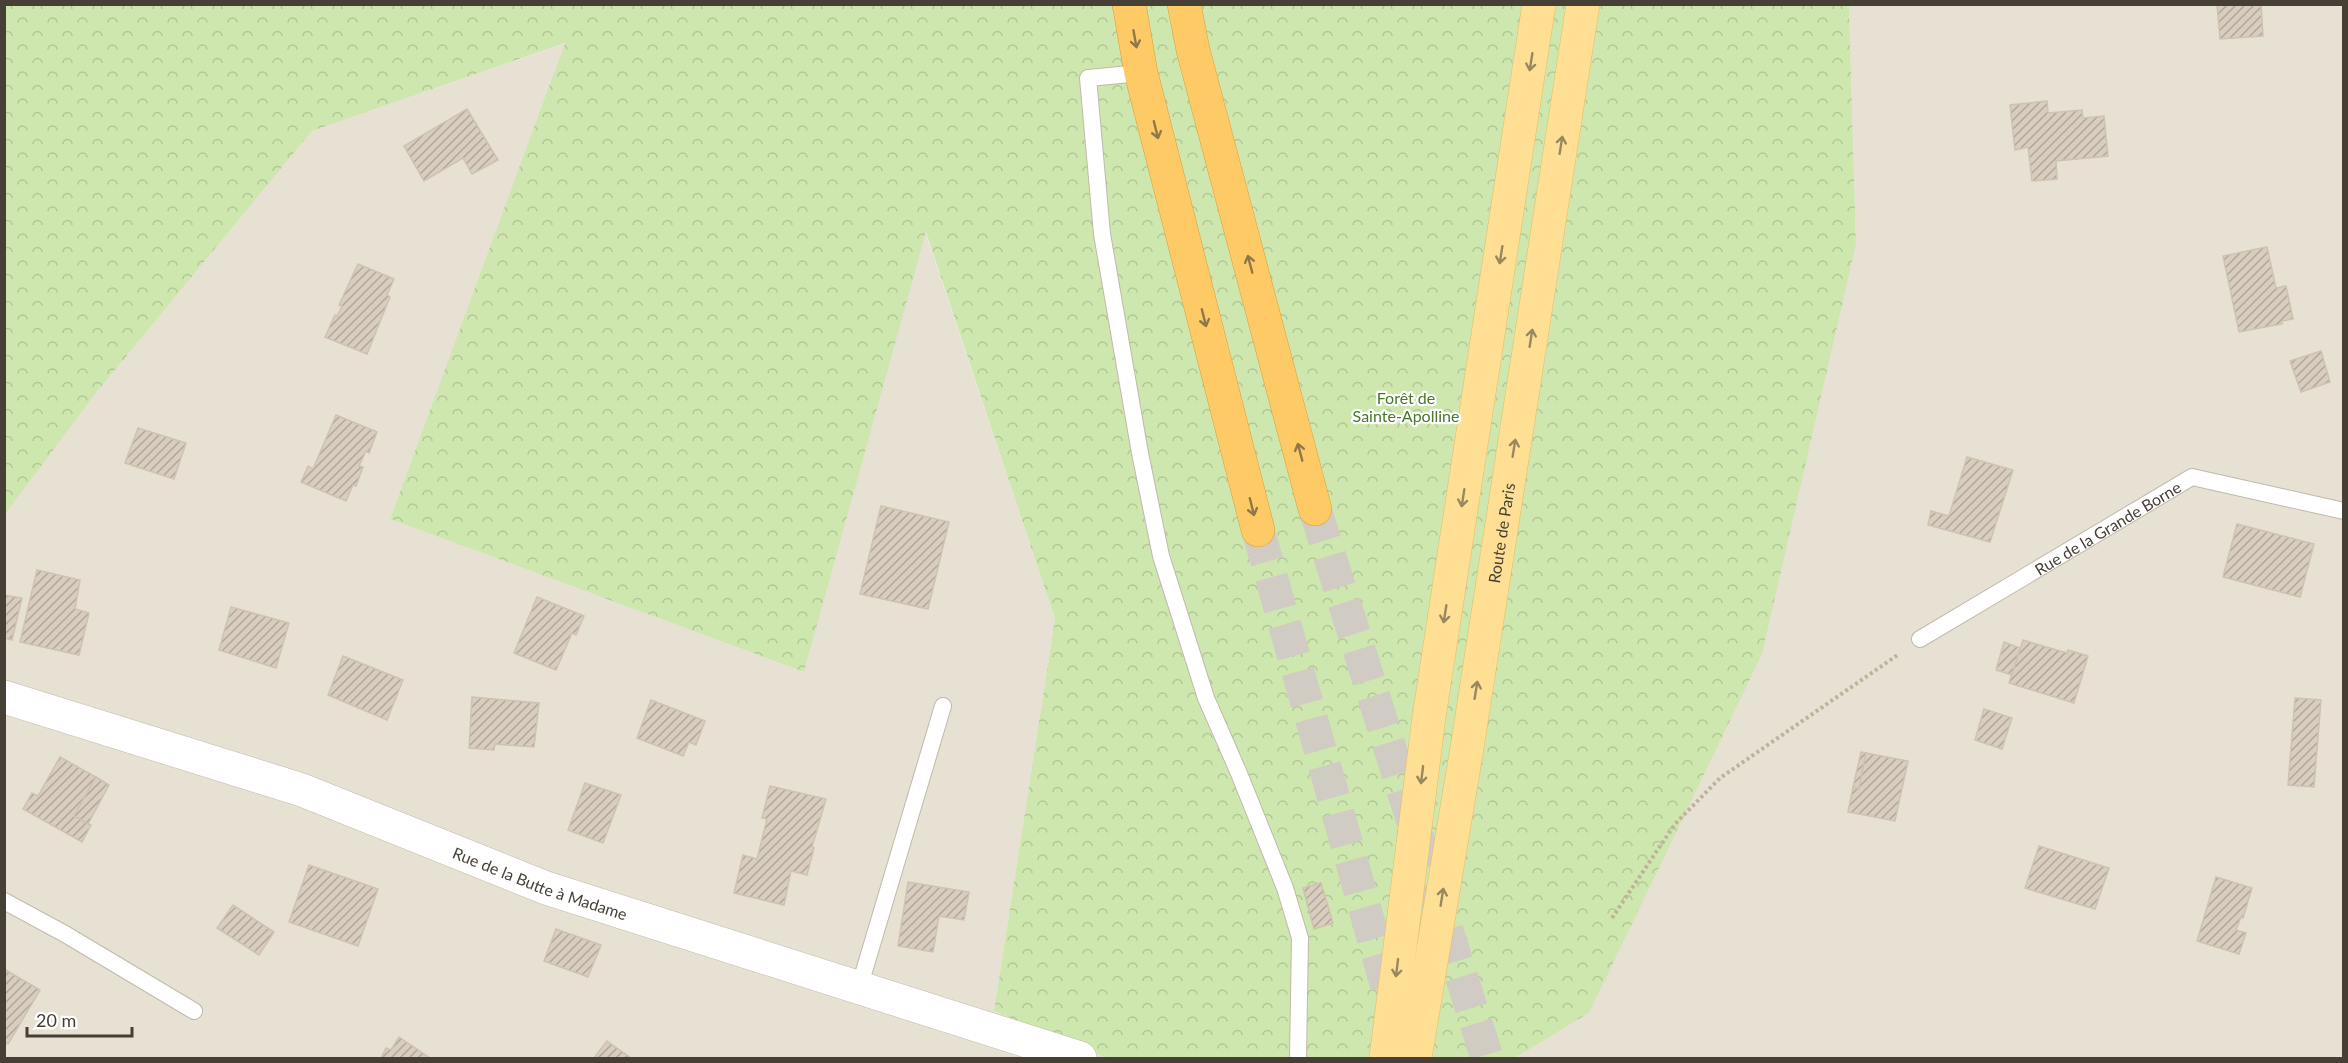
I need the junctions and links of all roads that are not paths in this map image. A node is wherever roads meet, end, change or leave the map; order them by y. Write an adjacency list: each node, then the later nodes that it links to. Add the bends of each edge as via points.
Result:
1 (1129, 4): 5 (highway, one-way to 5)
2 (1184, 4): 6 (highway, one-way to 2)
3 (1539, 4): 17 (main road, one-way to 17, via 1429,717)
4 (1583, 4): 18 (main road, Route de Paris, one-way to 4)
5 (1141, 73): 8 (highway, one-way to 8); 16 (lane, via 1089,78 1102,234 1161,556 1206,698 1285,888 1300,938)
6 (1315, 509)
7 (2343, 511): 9 (lane, Rue de la Grande Borne, via 2192,477)
8 (1258, 530)
9 (1920, 639)
10 (4, 697): 13 (street, Rue de la Butte à Madame, via 302,790 546,888)
11 (943, 706): 13 (lane)
12 (4, 901): 14 (lane)
13 (859, 988): 15 (street, Rue de la Butte à Madame)
14 (194, 1011)
15 (1080, 1059)
16 (1298, 1059)
17 (1386, 1059)
18 (1415, 1059)

